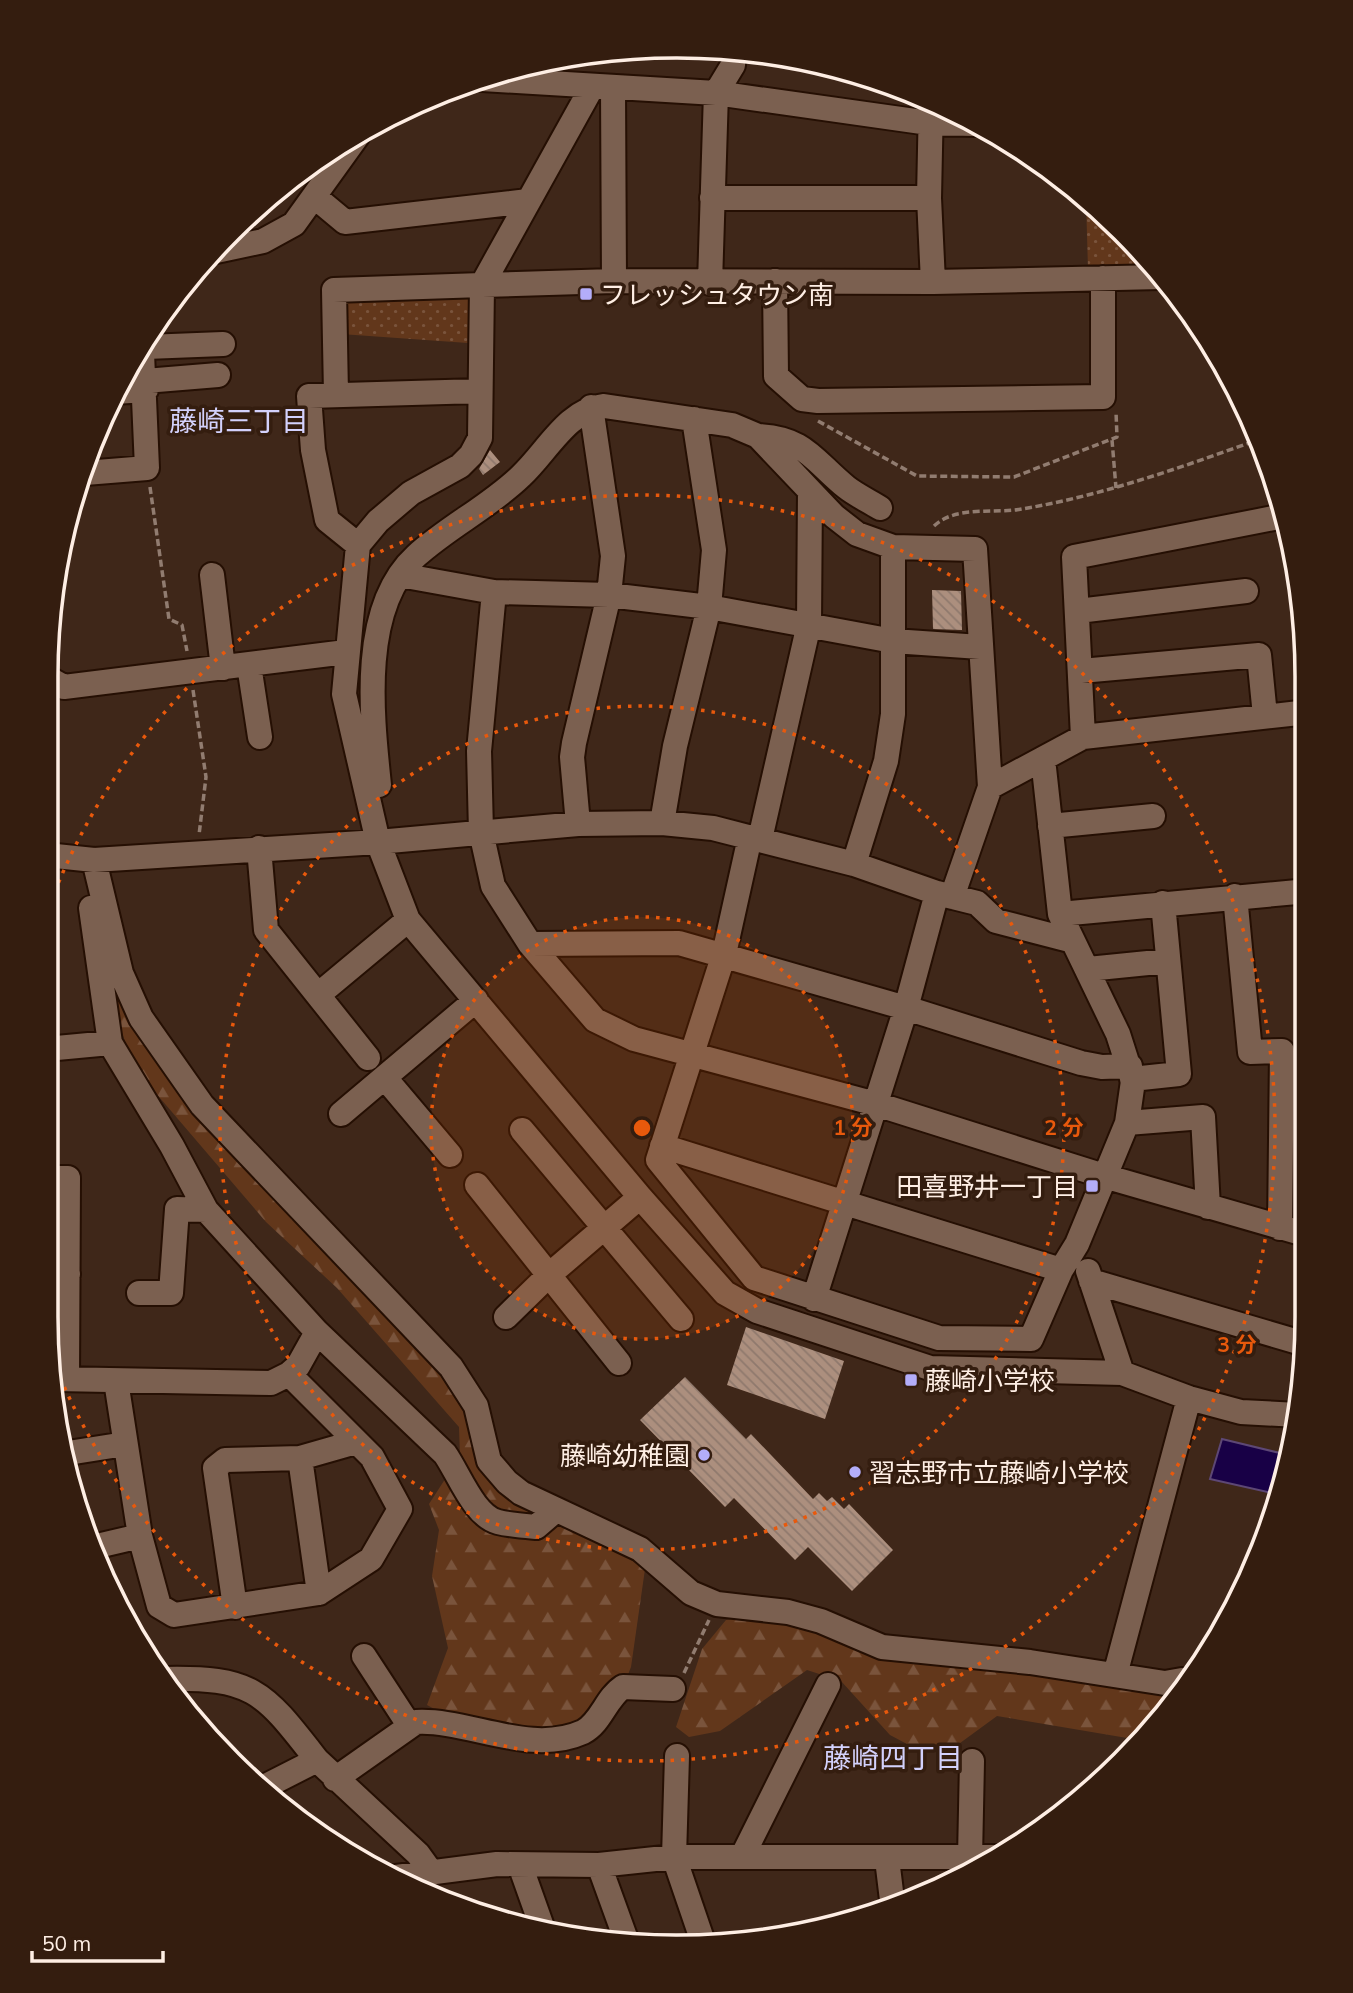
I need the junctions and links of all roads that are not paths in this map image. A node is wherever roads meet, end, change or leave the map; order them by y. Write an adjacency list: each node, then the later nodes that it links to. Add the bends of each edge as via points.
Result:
1 (733, 61): 4 (street)
2 (509, 81): 3 (street)
3 (602, 88): 4 (street); 11 (street); 15 (street)
4 (716, 93): 5 (street); 9 (street)
5 (928, 112)
6 (930, 112): 10 (street)
7 (344, 155): 8 (street)
8 (315, 197): 11 (street, via 345,222); 12 (street, via 294,225 263,241)
9 (712, 198): 10 (street); 18 (street)
10 (929, 198): 17 (street)
11 (528, 201): 19 (street)
12 (231, 248)
13 (1149, 277): 14 (street)
14 (1103, 278): 16 (street, via 1103,397 802,399 776,376); 17 (street)
15 (614, 281): 18 (street); 19 (street)
16 (775, 281): 17 (street); 18 (street)
17 (933, 282)
18 (710, 283)
19 (482, 285): 26 (street); 27 (street, via 334,290)
20 (223, 344): 21 (street)
21 (154, 347)
22 (143, 364): 24 (street)
23 (218, 375): 24 (street)
24 (145, 385): 25 (street); 31 (street, via 147,468)
25 (130, 388)
26 (480, 391): 27 (street); 35 (street, via 480,438 471,455 411,493)
27 (336, 394): 35 (street, via 309,396 313,450 327,520)
28 (591, 407): 29 (street); 38 (street, via 574,417 502,495 432,542); 41 (street, via 613,556)
29 (694, 418): 30 (street, via 732,425); 42 (street, via 714,550)
30 (758, 436): 32 (street); 33 (street, via 781,437 801,445 848,489)
31 (93, 471)
32 (810, 491): 36 (street, via 857,534); 44 (street)
33 (880, 508)
34 (1274, 518): 43 (street, via 1074,557)
35 (358, 545): 47 (street)
36 (893, 547): 45 (street); 46 (street, via 975,549)
37 (212, 575): 49 (street)
38 (400, 575): 40 (street); 64 (street, via 378,636 371,700 380,804)
39 (1246, 591): 43 (street)
40 (494, 592): 41 (street); 62 (street, via 479,751)
41 (609, 596): 42 (street); 60 (street, via 572,757)
42 (709, 607): 44 (street); 59 (street, via 675,746)
43 (1078, 611): 50 (street)
44 (809, 624): 45 (street); 63 (street)
45 (893, 641): 46 (street); 67 (street, via 893,713 886,761)
46 (980, 647): 57 (street)
47 (346, 652): 48 (street); 64 (street, via 344,694)
48 (249, 665): 49 (street); 54 (street)
49 (223, 668): 51 (street, via 64,687)
50 (1081, 671): 53 (street, via 1259,655); 55 (street)
51 (58, 684)
52 (1295, 713): 53 (street)
53 (1265, 716): 55 (street)
54 (260, 737)
55 (1083, 737): 56 (street)
56 (1043, 759): 57 (street); 61 (street)
57 (990, 787): 70 (street)
58 (1153, 816): 61 (street)
59 (662, 823): 60 (street); 63 (street)
60 (578, 824): 62 (street)
61 (1050, 826): 73 (street)
62 (481, 832): 64 (street); 76 (street, via 493,886)
63 (755, 838): 67 (street); 77 (street)
64 (378, 842): 65 (street); 74 (street)
65 (259, 848): 68 (street, via 197,851); 80 (street, via 266,930)
66 (58, 858): 68 (street)
67 (854, 864): 70 (street)
68 (94, 866): 83 (street, via 90,898); 126 (street, via 121,973 141,1018 202,1105 451,1367 476,1406 489,1461 507,1482)
69 (1295, 892): 71 (street)
70 (944, 895): 75 (street, via 977,903 996,921); 82 (street)
71 (1235, 896): 72 (street); 102 (street, via 1250,1052 1282,1051)
72 (1163, 903): 73 (street); 78 (street)
73 (1060, 914): 75 (street)
74 (408, 920): 80 (street); 81 (street)
75 (1073, 940): 79 (street)
76 (530, 944): 77 (street, via 679,943); 85 (street, via 595,1020 634,1039)
77 (724, 954): 82 (street); 85 (street)
78 (1168, 961): 79 (street); 87 (street, via 1179,1074)
79 (1088, 969): 87 (street)
80 (318, 995): 86 (street)
81 (476, 1000): 88 (street); 97 (street)
82 (906, 1008): 87 (street, via 1081,1063); 89 (street)
83 (110, 1043): 84 (street); 100 (street)
84 (58, 1048)
85 (693, 1055): 89 (street); 93 (street)
86 (368, 1058)
87 (1131, 1072): 91 (street)
88 (385, 1078): 90 (street); 94 (street)
89 (876, 1104): 95 (street); 98 (street)
90 (341, 1114)
91 (1126, 1123): 95 (street); 99 (street, via 1203,1117)
92 (522, 1130): 101 (street)
93 (662, 1146): 98 (street); 110 (street, via 657,1160 754,1278)
94 (450, 1155)
95 (1104, 1176): 99 (street); 104 (street)
96 (477, 1185): 106 (street)
97 (640, 1197): 101 (street); 116 (street, via 725,1293 757,1311 930,1368)
98 (846, 1204): 105 (street); 110 (street)
99 (1208, 1207): 102 (street)
100 (206, 1210): 108 (street, via 177,1209 171,1293); 113 (street)
101 (603, 1228): 106 (street); 112 (street)
102 (1280, 1228): 103 (street)
103 (1295, 1232)
104 (1077, 1244): 105 (street); 107 (street)
105 (1061, 1270): 110 (street, via 1031,1339 939,1338)
106 (549, 1275): 111 (street); 115 (street)
107 (1091, 1280): 114 (street); 116 (street)
108 (139, 1293)
109 (58, 1295): 118 (street)
110 (814, 1299)
111 (506, 1317)
112 (681, 1320)
113 (317, 1332): 117 (street); 126 (street, via 445,1454 477,1510 495,1522 536,1528)
114 (1294, 1341)
115 (619, 1363)
116 (1122, 1373): 120 (street)
117 (289, 1374): 119 (street, via 271,1383); 122 (street)
118 (62, 1379): 119 (street)
119 (116, 1381): 123 (street)
120 (1189, 1398): 121 (street, via 1241,1412); 132 (street)
121 (1287, 1414)
122 (356, 1442): 125 (street); 129 (street, via 372,1457 400,1509 371,1559)
123 (125, 1444): 124 (street); 127 (street)
124 (73, 1452)
125 (300, 1458): 129 (street); 130 (street, via 225,1460 215,1468)
126 (556, 1510): 132 (street, via 640,1549 691,1593 717,1604 788,1612 883,1647)
127 (140, 1535): 128 (street); 130 (street, via 159,1605 174,1615)
128 (102, 1545)
129 (319, 1593): 130 (street)
130 (235, 1607)
131 (364, 1656): 137 (street)
132 (1115, 1675): 134 (street)
133 (176, 1680): 139 (street, via 251,1688 277,1708)
134 (1176, 1681)
135 (828, 1685): 144 (street)
136 (673, 1689): 137 (street, via 623,1687 592,1726 571,1735 499,1737 431,1721)
137 (409, 1725): 141 (street)
138 (677, 1756): 143 (street)
139 (317, 1760): 141 (street); 142 (street)
140 (972, 1761): 148 (street)
141 (335, 1779): 149 (street)
142 (271, 1784)
143 (674, 1857): 144 (street); 147 (street); 154 (street)
144 (742, 1857): 145 (street)
145 (887, 1860): 148 (street); 151 (street)
146 (520, 1865): 147 (street); 149 (street); 152 (street)
147 (599, 1865): 153 (street)
148 (956, 1865)
149 (431, 1871): 150 (street)
150 (411, 1874)
151 (891, 1896)
152 (539, 1919)
153 (624, 1933)
154 (700, 1934)

